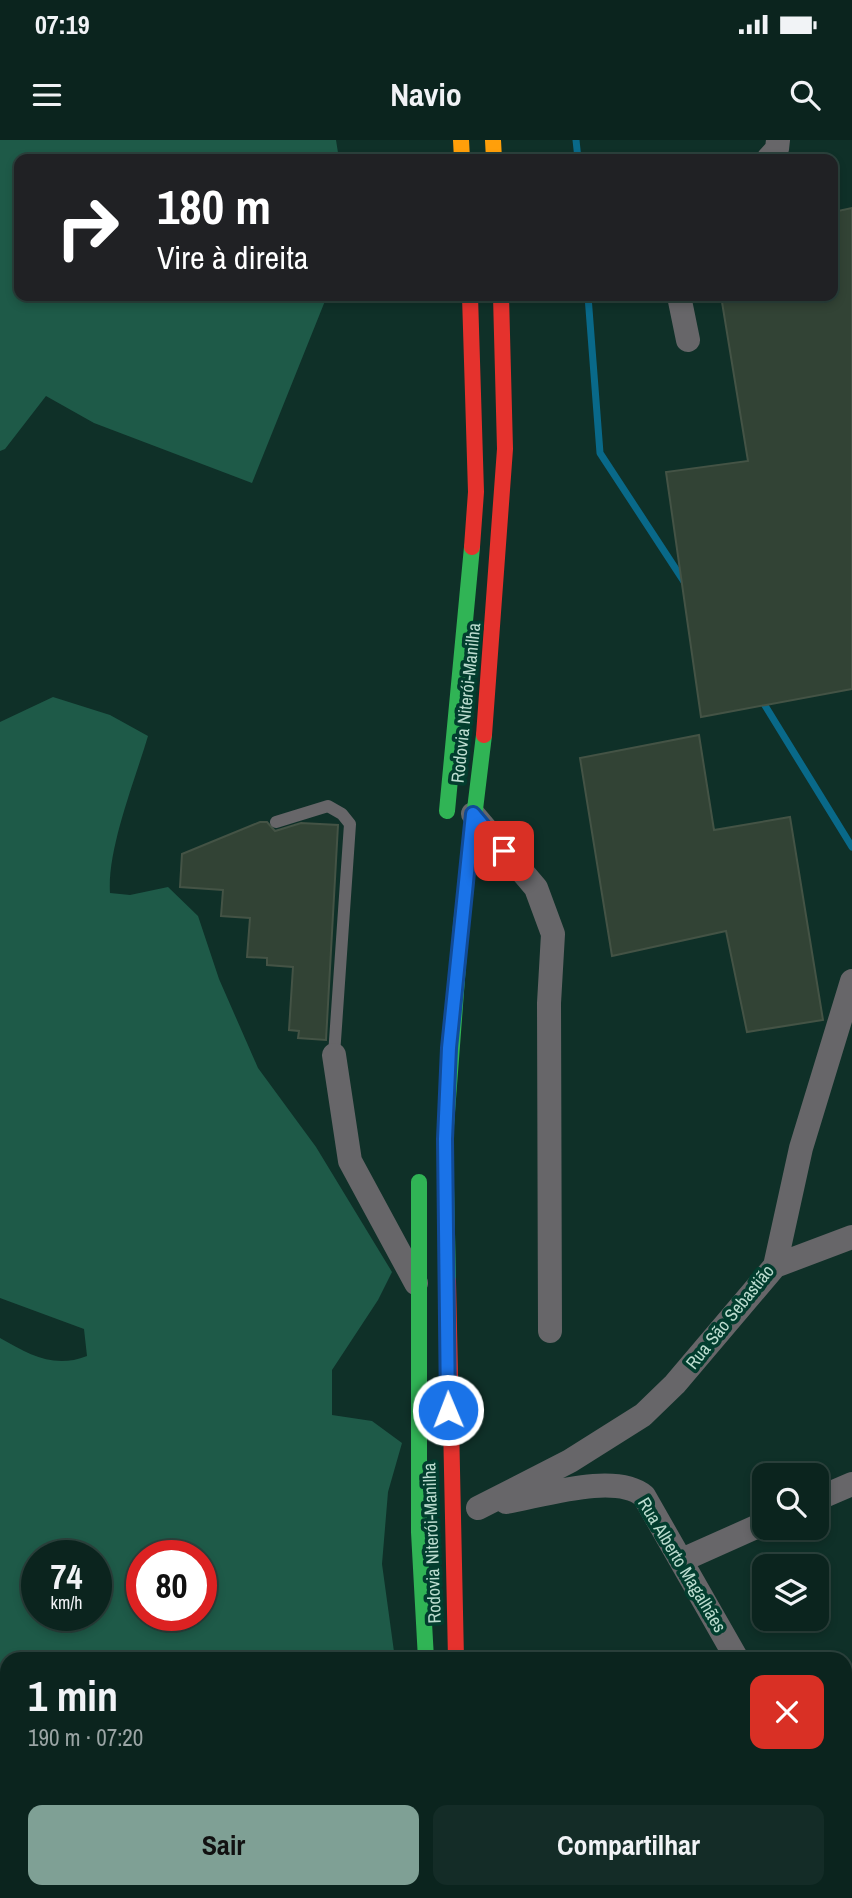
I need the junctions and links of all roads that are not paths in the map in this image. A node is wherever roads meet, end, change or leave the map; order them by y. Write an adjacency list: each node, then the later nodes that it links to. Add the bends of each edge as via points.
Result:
1 (471, 301): 7 (highway, Rodovia Niterói-Manilha, via 476,492)
2 (501, 301): 5 (highway, Rodovia Niterói-Manilha, via 505,449 501,524 488,699)
3 (680, 301): 4 (street)
4 (688, 340)
5 (473, 814): 14 (street, via 536,888 553,934); 18 (highway, Rodovia Niterói-Manilha, via 449,1048 445,1139)
6 (276, 822): 9 (lane, via 328,806 350,824)
7 (445, 829)
8 (852, 981): 12 (street, Rua São Sebastião, via 801,1148)
9 (334, 1055): 13 (street, via 350,1161)
10 (419, 1164): 13 (highway, Rodovia Niterói-Manilha)
11 (852, 1237): 12 (street)
12 (775, 1266): 17 (street, Rua São Sebastião, via 676,1384 643,1415 570,1461)
13 (418, 1287): 21 (highway, Rodovia Niterói-Manilha, via 419,1532)
14 (550, 1331)
15 (852, 1484): 16 (street)
16 (829, 1494)
17 (478, 1508): 18 (street, Rua Alberto Magalhães); 20 (street, Rua Alberto Magalhães, via 624,1485 645,1496)
18 (450, 1513): 22 (highway, Rodovia Niterói-Manilha)
19 (752, 1529): 20 (street)
20 (682, 1560): 23 (street, Rua Alberto Magalhães)
21 (426, 1652)
22 (456, 1652)
23 (733, 1652)

